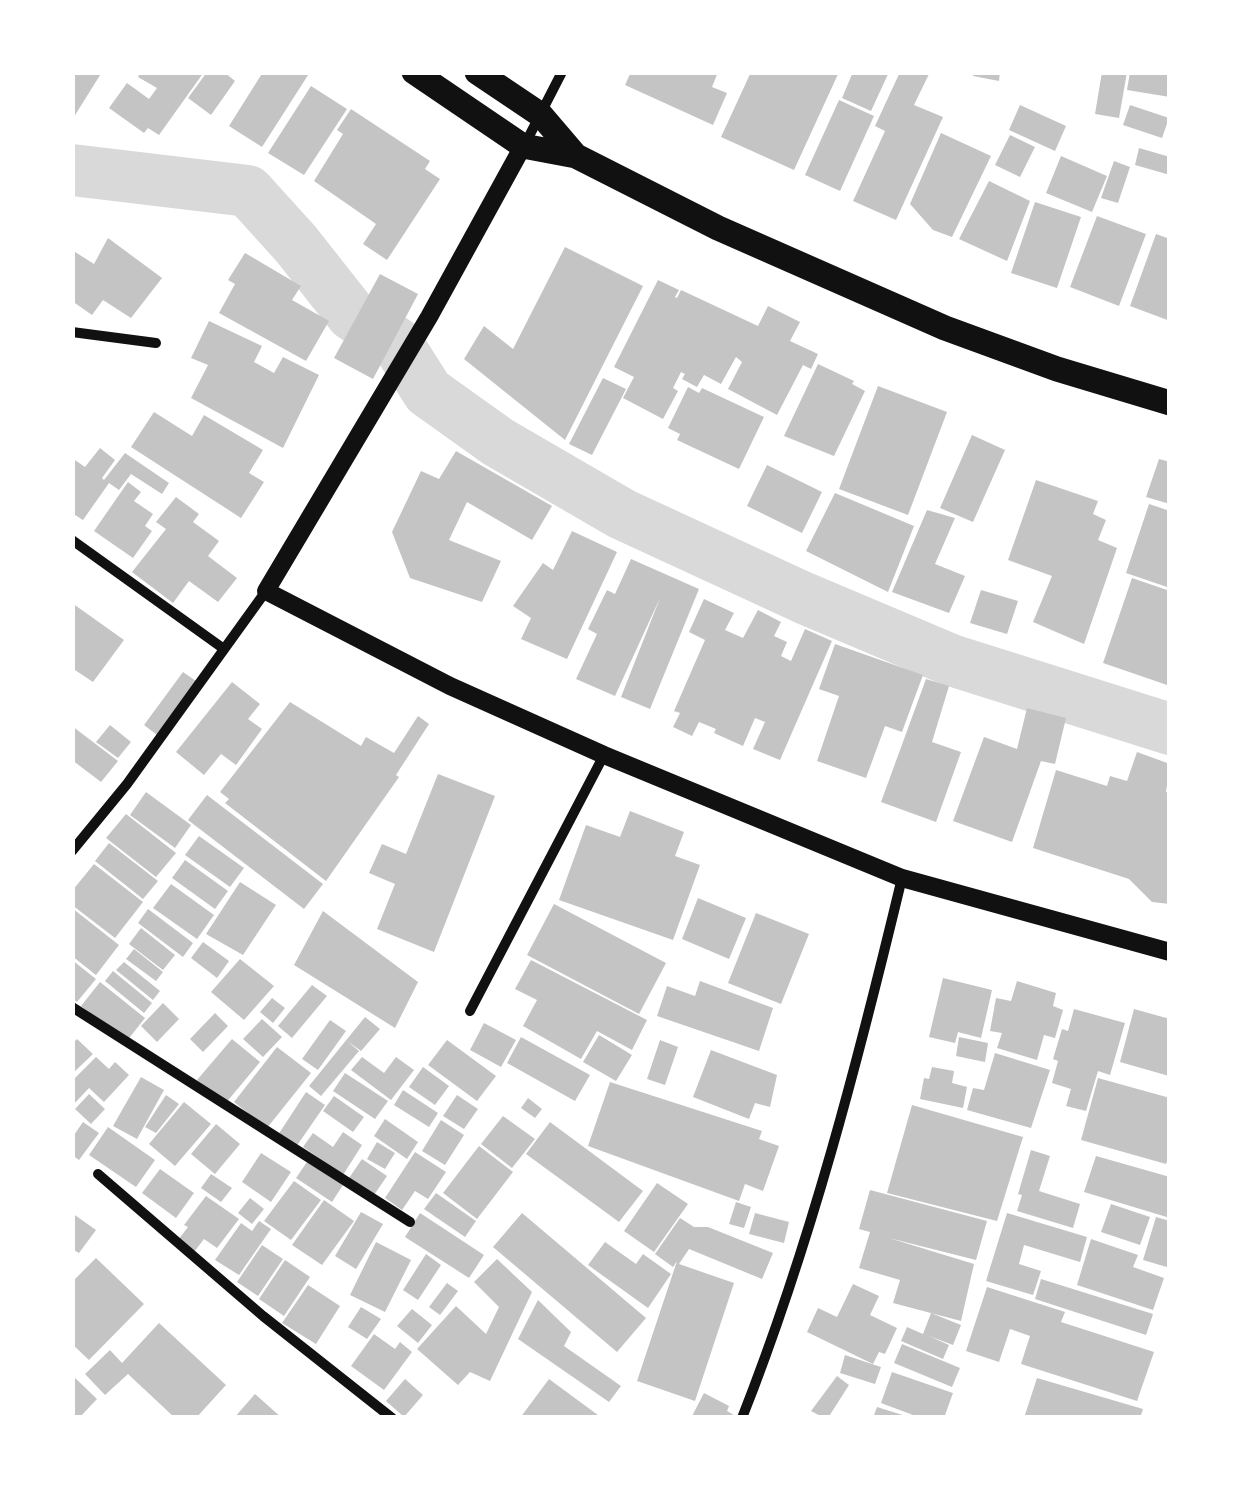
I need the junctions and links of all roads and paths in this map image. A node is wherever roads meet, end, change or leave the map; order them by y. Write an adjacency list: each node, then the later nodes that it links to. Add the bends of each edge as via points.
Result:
1 (414, 72): 5 (main road)
2 (477, 72): 4 (main road)
3 (562, 72): 4 (street)
4 (541, 115): 5 (street); 6 (main road)
5 (523, 146): 6 (main road); 11 (street)
6 (576, 156): 9 (main road, via 945,328)
7 (72, 332): 8 (street)
8 (156, 344)
9 (1170, 403)
10 (72, 540): 12 (street)
11 (266, 591): 12 (street); 13 (street)
12 (224, 648): 14 (street)
13 (604, 756): 15 (street); 18 (street)
14 (72, 850)
15 (902, 878): 16 (street); 22 (street, via 849,1098)
16 (1170, 952)
17 (72, 1007): 20 (street)
18 (470, 1011)
19 (98, 1174): 21 (street)
20 (410, 1222)
21 (392, 1418)
22 (742, 1418)

